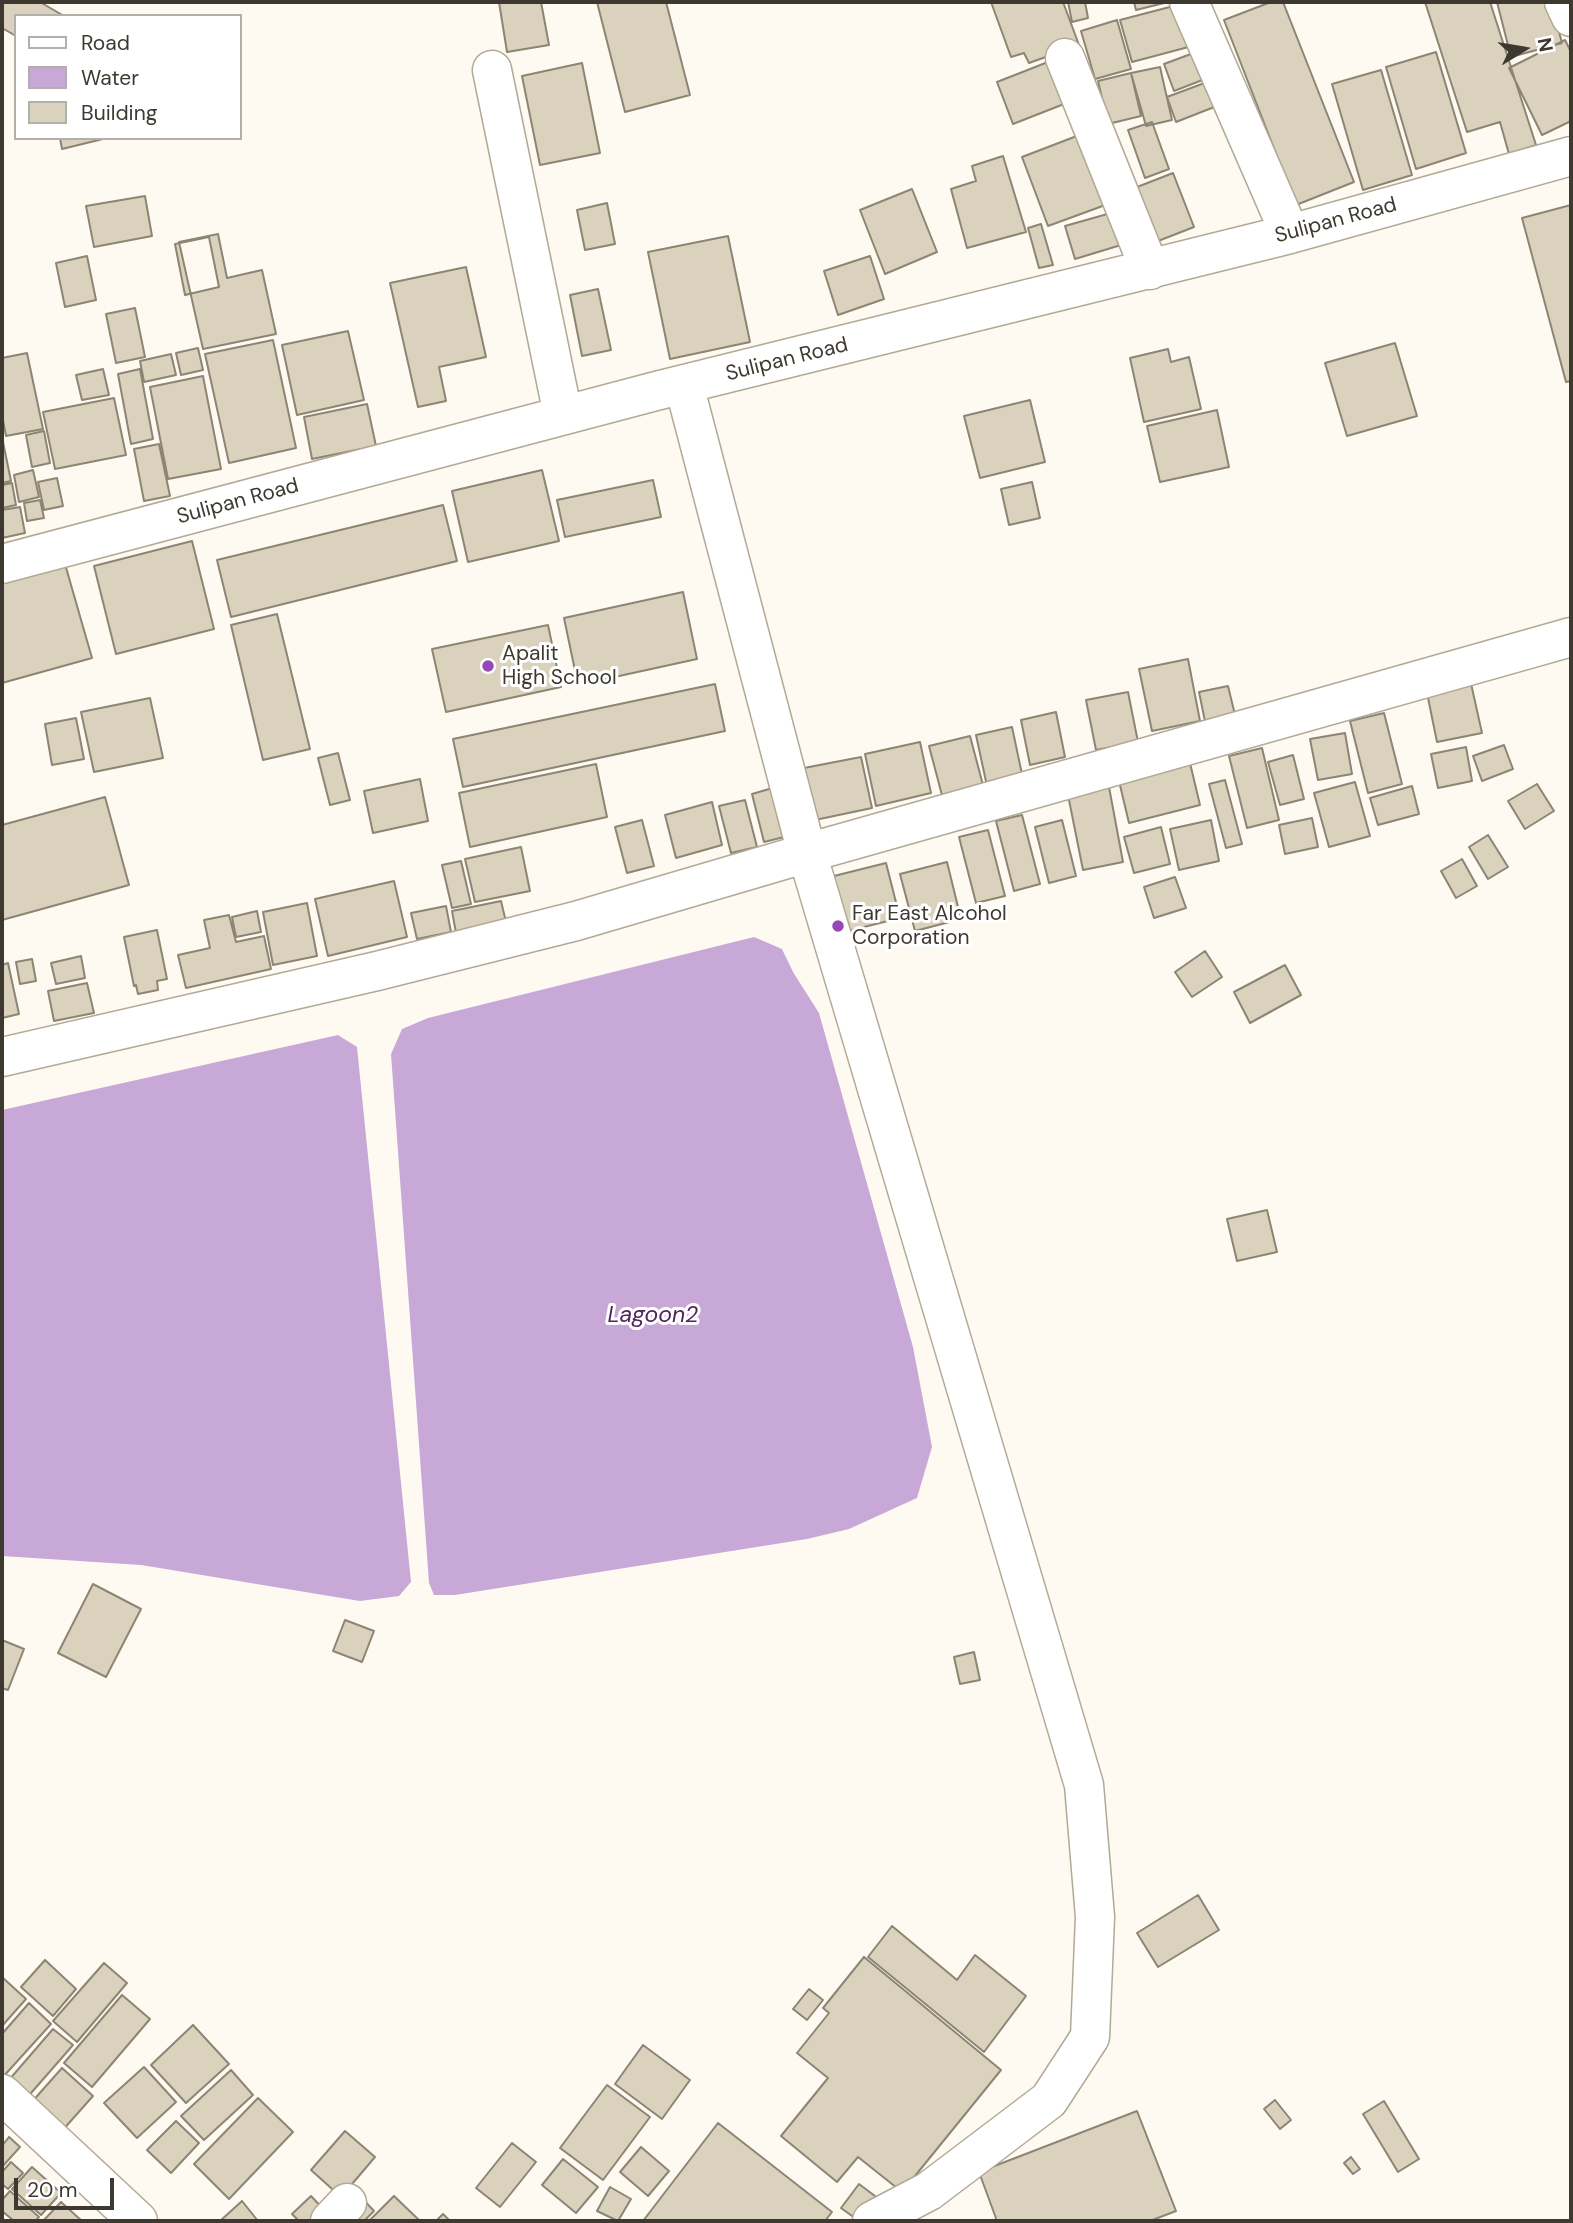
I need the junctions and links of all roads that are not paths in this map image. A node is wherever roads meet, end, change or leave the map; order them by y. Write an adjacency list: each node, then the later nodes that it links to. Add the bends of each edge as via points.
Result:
1 (1189, 2): 7 (street)
2 (1564, 2): 3 (street)
3 (1571, 17)
4 (1065, 58): 8 (street)
5 (492, 70): 10 (street)
6 (1571, 156): 7 (street, Sulipan Road)
7 (1290, 234): 8 (street, Sulipan Road)
8 (1150, 270): 9 (street, Sulipan Road)
9 (684, 385): 10 (street, Sulipan Road); 13 (street)
10 (564, 415): 11 (street, Sulipan Road)
11 (2, 564)
12 (1571, 637): 13 (street)
13 (807, 853): 14 (street, via 456,952); 17 (street, via 1084,1786 1095,1917 1090,2037 1049,2100 929,2191)
14 (2, 1056)
15 (2, 2094): 16 (street)
16 (138, 2221)
17 (873, 2221)

